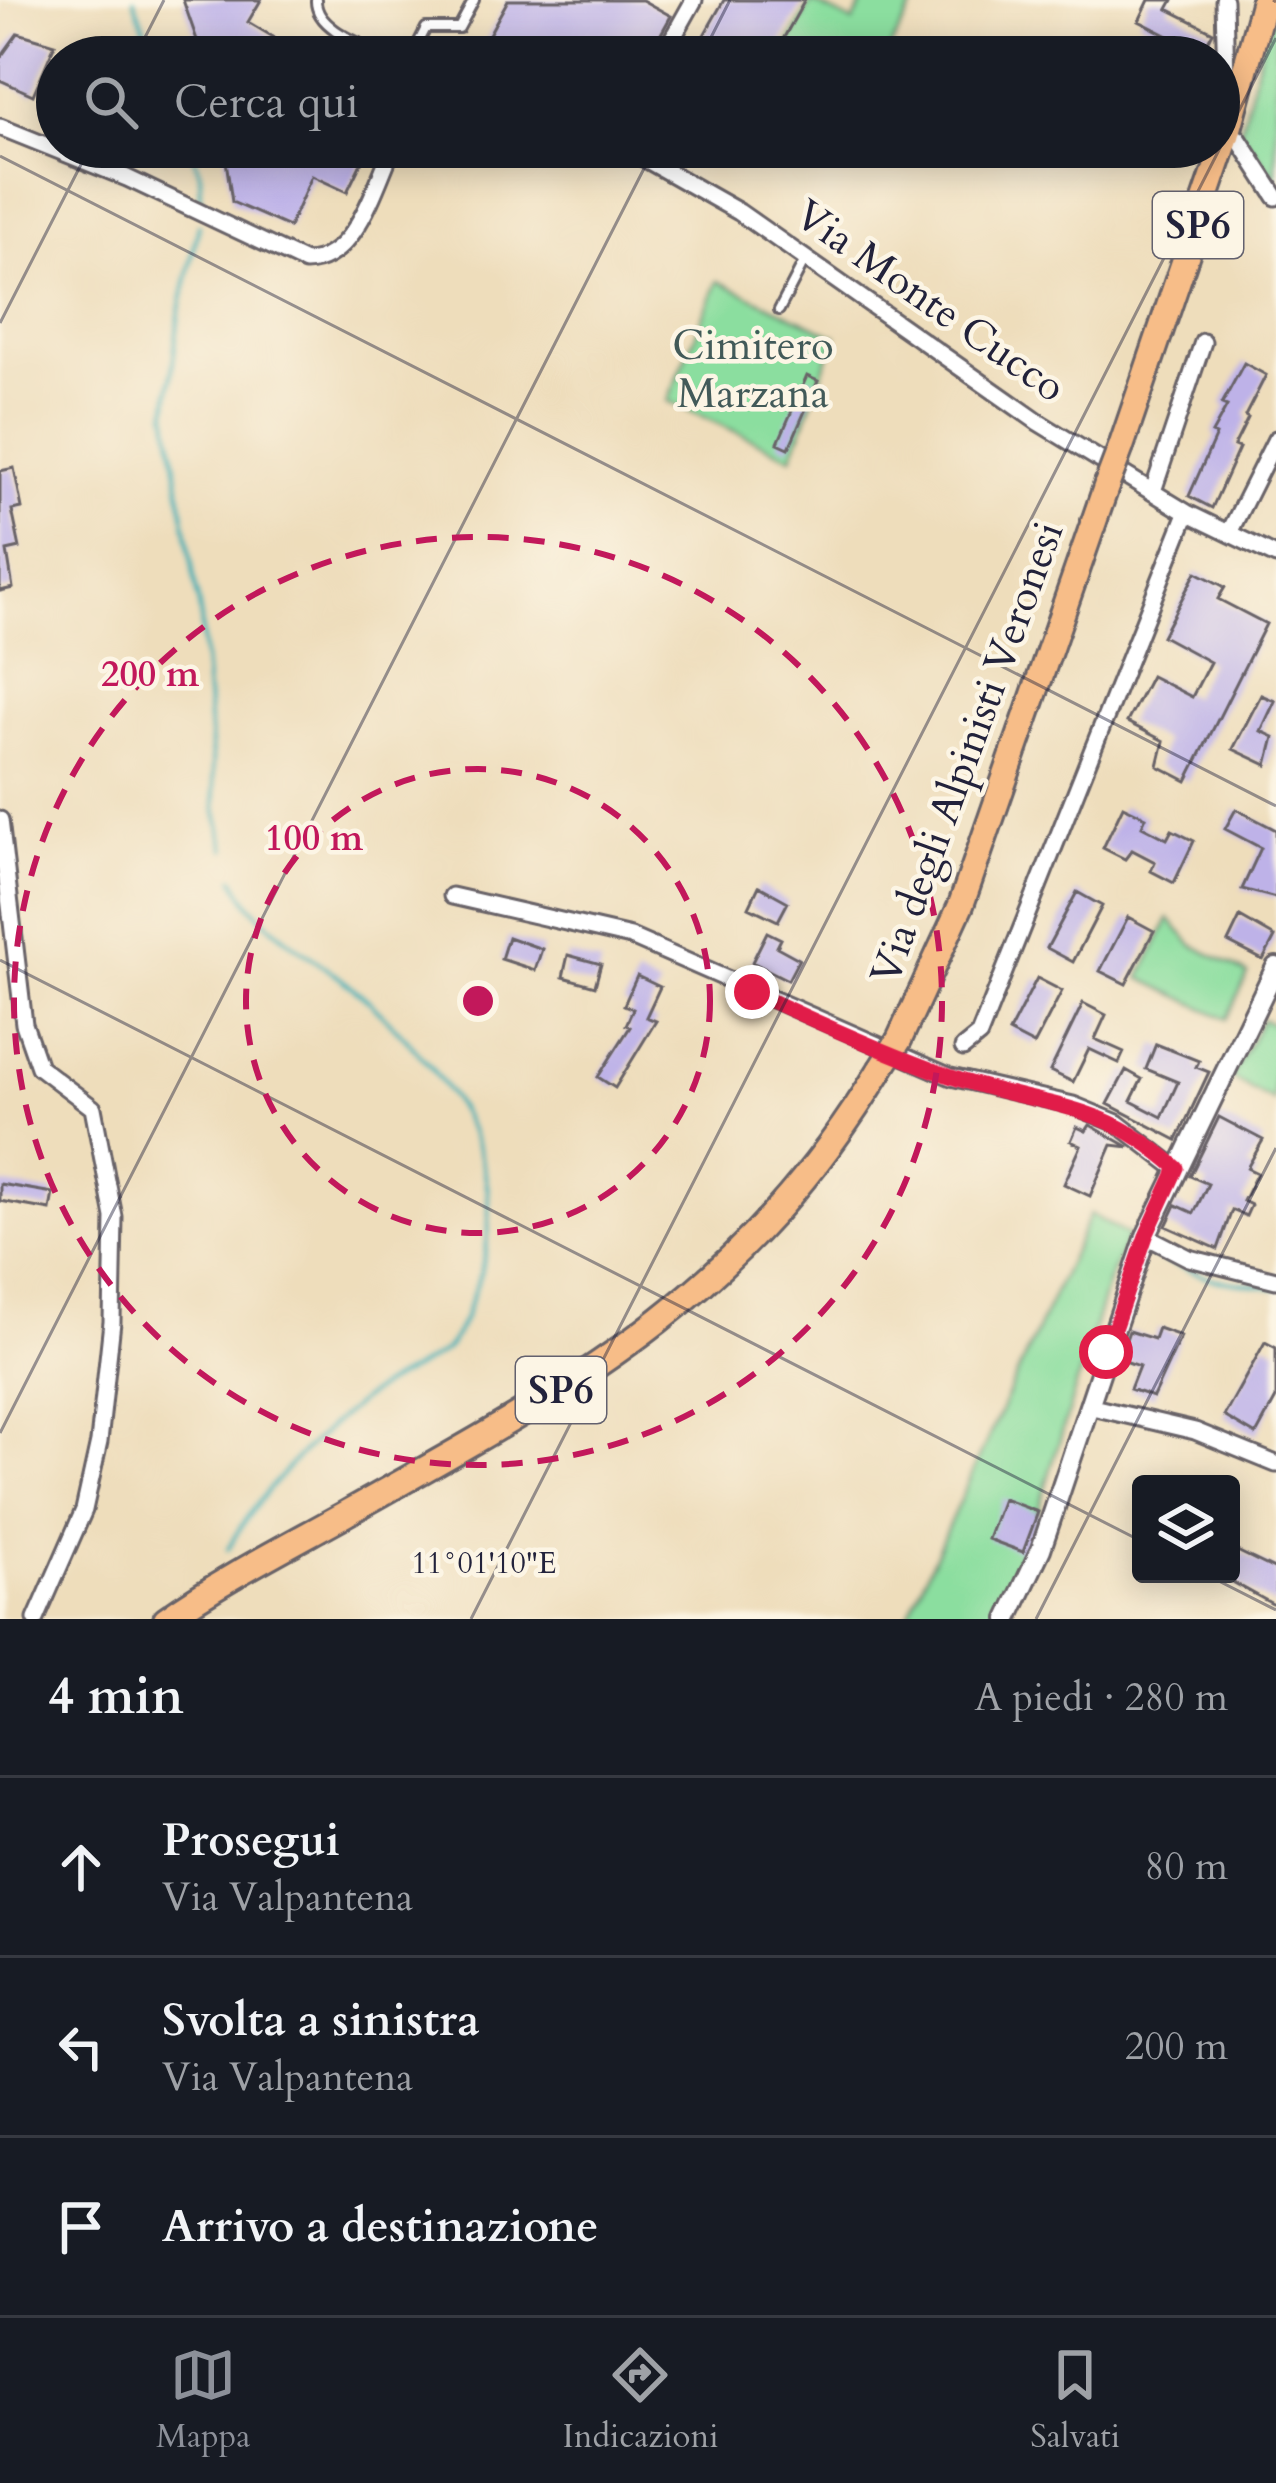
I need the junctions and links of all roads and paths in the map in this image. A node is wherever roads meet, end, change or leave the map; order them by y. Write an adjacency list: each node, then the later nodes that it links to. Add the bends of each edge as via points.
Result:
1 (316, 0): 6 (lane, via 325,23)
2 (474, 0): 7 (lane, via 459,28 426,28)
3 (694, 0): 8 (street)
4 (1224, 0): 9 (street)
5 (1264, 0): 10 (highway, Via degli Alpinisti Veronesi / SP6, bridge)
6 (350, 36)
7 (422, 36)
8 (674, 36)
9 (1225, 36)
10 (1240, 88)
11 (0, 127): 12 (street)
12 (36, 141)
13 (1240, 141): 18 (street)
14 (102, 168): 15 (street, via 305,262 347,240)
15 (383, 168)
16 (660, 168): 19 (street, Via Monte Cucco)
17 (1216, 168): 38 (highway, Via degli Alpinisti Veronesi / SP6, bridge, via 961,905 899,1040 812,1174 668,1318 577,1381)
18 (1276, 197)
19 (807, 256): 20 (lane); 23 (street, Via Monte Cucco, via 1038,422)
20 (779, 310)
21 (1203, 342): 23 (street)
22 (1276, 439): 25 (street)
23 (1153, 490): 24 (street, Via Monte Cucco)
24 (1187, 513): 25 (street, Via Monte Cucco); 31 (street, via 979,1035)
25 (1229, 533): 26 (street, Via Monte Cucco)
26 (1276, 556)
27 (0, 820): 28 (street)
28 (2, 853): 37 (street, via 24,1024 39,1067 93,1108 114,1217 98,1442 84,1510)
29 (452, 896): 32 (street, via 632,937 951,1077 1118,1123)
30 (1276, 967): 32 (street)
31 (963, 1048)
32 (1177, 1168): 33 (street)
33 (1146, 1236): 34 (street, via 1189,1258); 35 (street)
34 (1276, 1280)
35 (1088, 1406): 36 (street, via 1195,1431); 39 (street, via 1041,1549)
36 (1276, 1464)
37 (36, 1619)
38 (166, 1619)
39 (1008, 1619)

